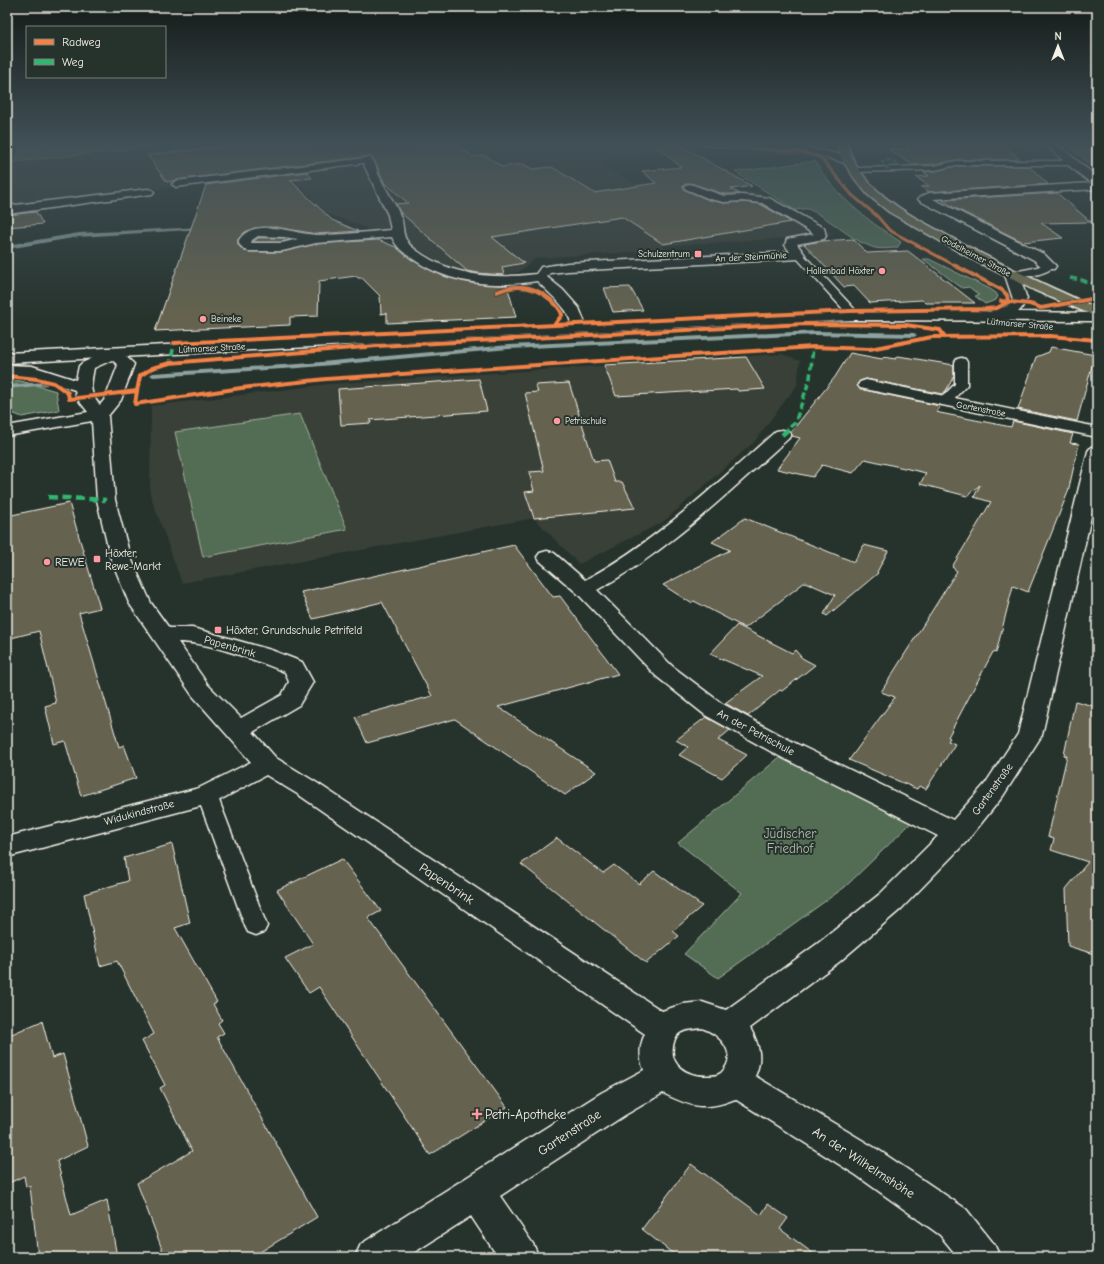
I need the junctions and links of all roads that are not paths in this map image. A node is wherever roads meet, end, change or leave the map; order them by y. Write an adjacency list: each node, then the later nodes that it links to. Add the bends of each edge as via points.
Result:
1 (78, 201): 6 (street)
2 (386, 201): 7 (street, An der Steinmühle, via 396,218)
3 (767, 201): 9 (street, An der Steinmühle, via 820,231 820,236 791,242 791,246)
4 (882, 201): 11 (main road, Godelheimer Straße, via 898,213)
5 (926, 201): 10 (street, via 1026,249)
6 (7, 210)
7 (397, 233): 8 (street); 12 (street, An der Steinmühle, via 402,244 436,268 469,278 497,282)
8 (316, 239)
9 (799, 254): 12 (street, An der Steinmühle, via 568,267 546,270); 14 (lane)
10 (1049, 266): 11 (lane)
11 (1012, 275): 13 (main road, Godelheimer Straße); 15 (street, via 1019,303 1010,310)
12 (540, 277): 18 (street, via 574,311)
13 (1097, 313)
14 (855, 316): 16 (street, Lütmarser Straße); 18 (street, Lütmarser Straße)
15 (985, 316): 16 (street, Lütmarser Straße); 17 (street, Lütmarser Straße)
16 (944, 317): 19 (street, Lütmarser Straße)
17 (1097, 317)
18 (580, 328): 20 (street, Lütmarser Straße)
19 (1097, 330)
20 (114, 353): 21 (street, Lütmarser Straße); 25 (street, via 87,366); 27 (street, via 126,364 113,400)
21 (7, 358)
22 (961, 362): 26 (lane, via 961,385)
23 (7, 370): 25 (street, via 32,371)
24 (866, 385): 26 (street, Gartenstraße)
25 (84, 387): 27 (street, via 84,397)
26 (945, 402): 29 (street, Gartenstraße)
27 (100, 415): 28 (street); 34 (street, Papenbrink, via 106,500 120,556 140,603)
28 (7, 431)
29 (1097, 432)
30 (782, 436): 33 (street, via 667,536 610,576)
31 (1097, 451): 38 (street, Gartenstraße, via 1030,735 994,790)
32 (547, 557): 33 (street, An der Petrischule)
33 (584, 589): 38 (street, An der Petrischule, via 664,671 713,709 788,750)
34 (162, 635): 35 (street, Papenbrink, via 200,690); 35 (street, Papenbrink, via 192,635 263,655 294,667 301,682 291,700)
35 (238, 730): 36 (street, Papenbrink)
36 (266, 764): 37 (street, Widukindstraße); 42 (street, Papenbrink, via 308,789)
37 (207, 795): 39 (street, Widukindstraße); 40 (lane)
38 (957, 834): 41 (street, Gartenstraße, via 891,901 828,953)
39 (7, 847)
40 (256, 926)
41 (728, 1026): 42 (street, via 717,1019 702,1015 685,1016 672,1021); 44 (street, via 738,1037 745,1053 743,1068)
42 (663, 1029): 43 (street, via 656,1042 656,1059)
43 (665, 1075): 44 (street, via 683,1088 698,1093 714,1092); 45 (street, Gartenstraße, via 613,1104)
44 (734, 1082): 48 (street, An der Wilhelmshöhe, via 868,1163 953,1222)
45 (476, 1192): 46 (street, Gartenstraße); 47 (street)
46 (374, 1257)
47 (520, 1257)
48 (981, 1257)

